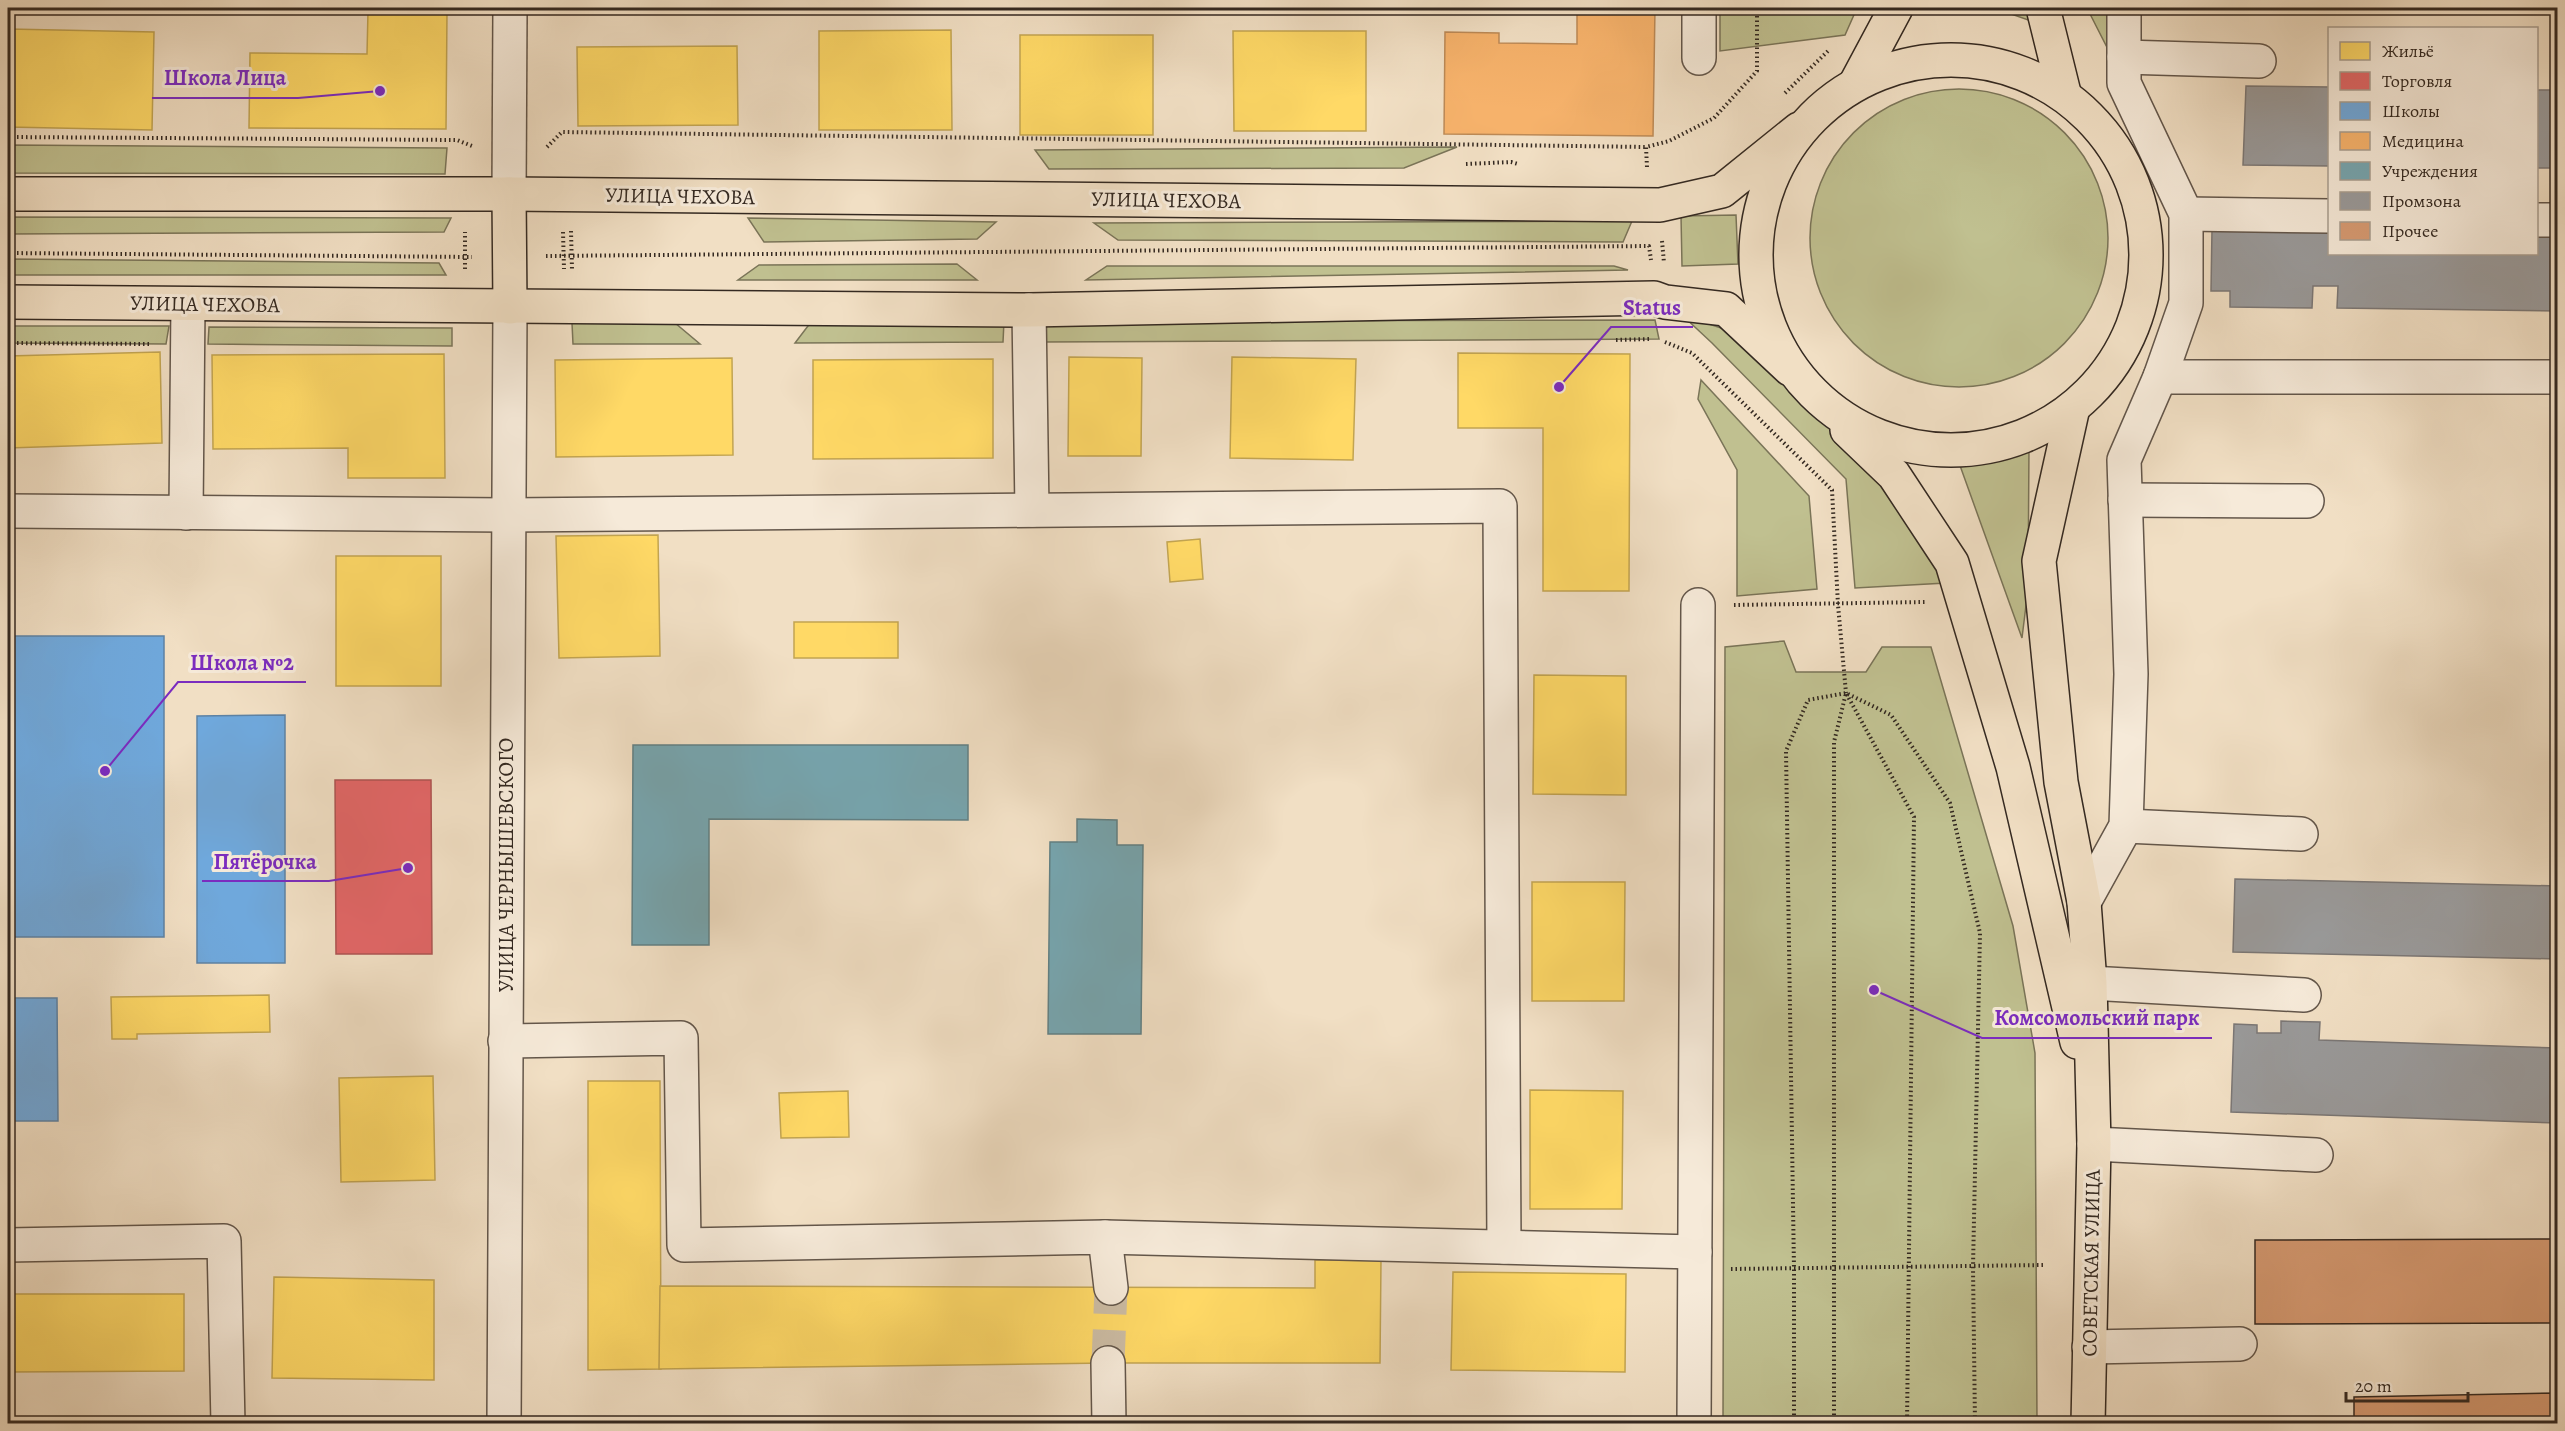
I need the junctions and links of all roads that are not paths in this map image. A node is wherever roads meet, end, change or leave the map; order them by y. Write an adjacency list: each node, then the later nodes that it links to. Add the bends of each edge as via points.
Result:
1 (510, 8): 13 (street)
2 (1699, 8): 7 (street)
3 (1896, 8): 9 (main road)
4 (2043, 8): 10 (main road)
5 (2124, 8): 6 (street)
6 (2124, 57): 8 (street); 14 (street, via 2124,83)
7 (1699, 58)
8 (2259, 61)
9 (1857, 81): 10 (main road, via 1939,57 2012,67); 11 (main road, УЛИЦА ЧЕХОВА)
10 (2064, 93): 26 (main road, via 2122,156 2148,235 2145,292 2119,360)
11 (1799, 129): 13 (main road, УЛИЦА ЧЕХОВА, via 1722,191 1660,205); 22 (main road, via 1772,172 1755,240 1760,303)
12 (8, 194): 13 (main road, УЛИЦА ЧЕХОВА)
13 (509, 194): 20 (main road)
14 (2186, 214): 15 (street); 23 (street, via 2186,303)
15 (2328, 216)
16 (2538, 220): 17 (street)
17 (2558, 220)
18 (8, 302): 19 (main road, УЛИЦА ЧЕХОВА)
19 (188, 303): 20 (main road, УЛИЦА ЧЕХОВА); 31 (street)
20 (510, 307): 21 (main road, УЛИЦА ЧЕХОВА); 32 (street, УЛИЦА ЧЕРНЫШЕВСКОГО)
21 (1029, 310): 22 (main road, УЛИЦА ЧЕХОВА, via 1653,298 1726,309); 29 (street)
22 (1790, 369): 25 (main road)
23 (2160, 377): 24 (street); 27 (street, via 2124,460)
24 (2558, 377)
25 (1818, 401): 26 (main road, via 1872,436 1952,452 2025,438); 40 (main road, via 1894,476 1952,563 2013,767)
26 (2072, 412): 36 (main road, via 2039,561 2061,782)
27 (2125, 500): 28 (street); 34 (street, via 2131,674)
28 (2307, 501)
29 (1032, 510): 32 (street); 45 (street, via 1500,506)
30 (8, 511): 31 (street)
31 (186, 513): 32 (street)
32 (507, 515): 39 (street, УЛИЦА ЧЕРНЫШЕВСКОГО)
33 (1698, 605): 46 (street)
34 (2126, 826): 35 (street); 36 (street)
35 (2301, 834)
36 (2084, 902): 37 (main road)
37 (2090, 983): 38 (street); 40 (main road)
38 (2304, 995)
39 (505, 1041): 43 (street, via 681,1038 684,1245); 52 (street, УЛИЦА ЧЕРНЫШЕВСКОГО)
40 (2091, 1102): 41 (main road, СОВЕТСКАЯ УЛИЦА)
41 (2094, 1144): 42 (street); 49 (main road, СОВЕТСКАЯ УЛИЦА)
42 (2316, 1155)
43 (1105, 1238): 45 (street); 47 (street)
44 (8, 1245): 51 (street, via 224,1241)
45 (1504, 1247): 46 (street)
46 (1695, 1252): 54 (street)
47 (1111, 1288)
48 (2240, 1344): 49 (street)
49 (2089, 1347): 55 (main road, СОВЕТСКАЯ УЛИЦА)
50 (1108, 1363): 53 (street)
51 (228, 1424)
52 (504, 1424)
53 (1109, 1424)
54 (1694, 1424)
55 (2088, 1424)

